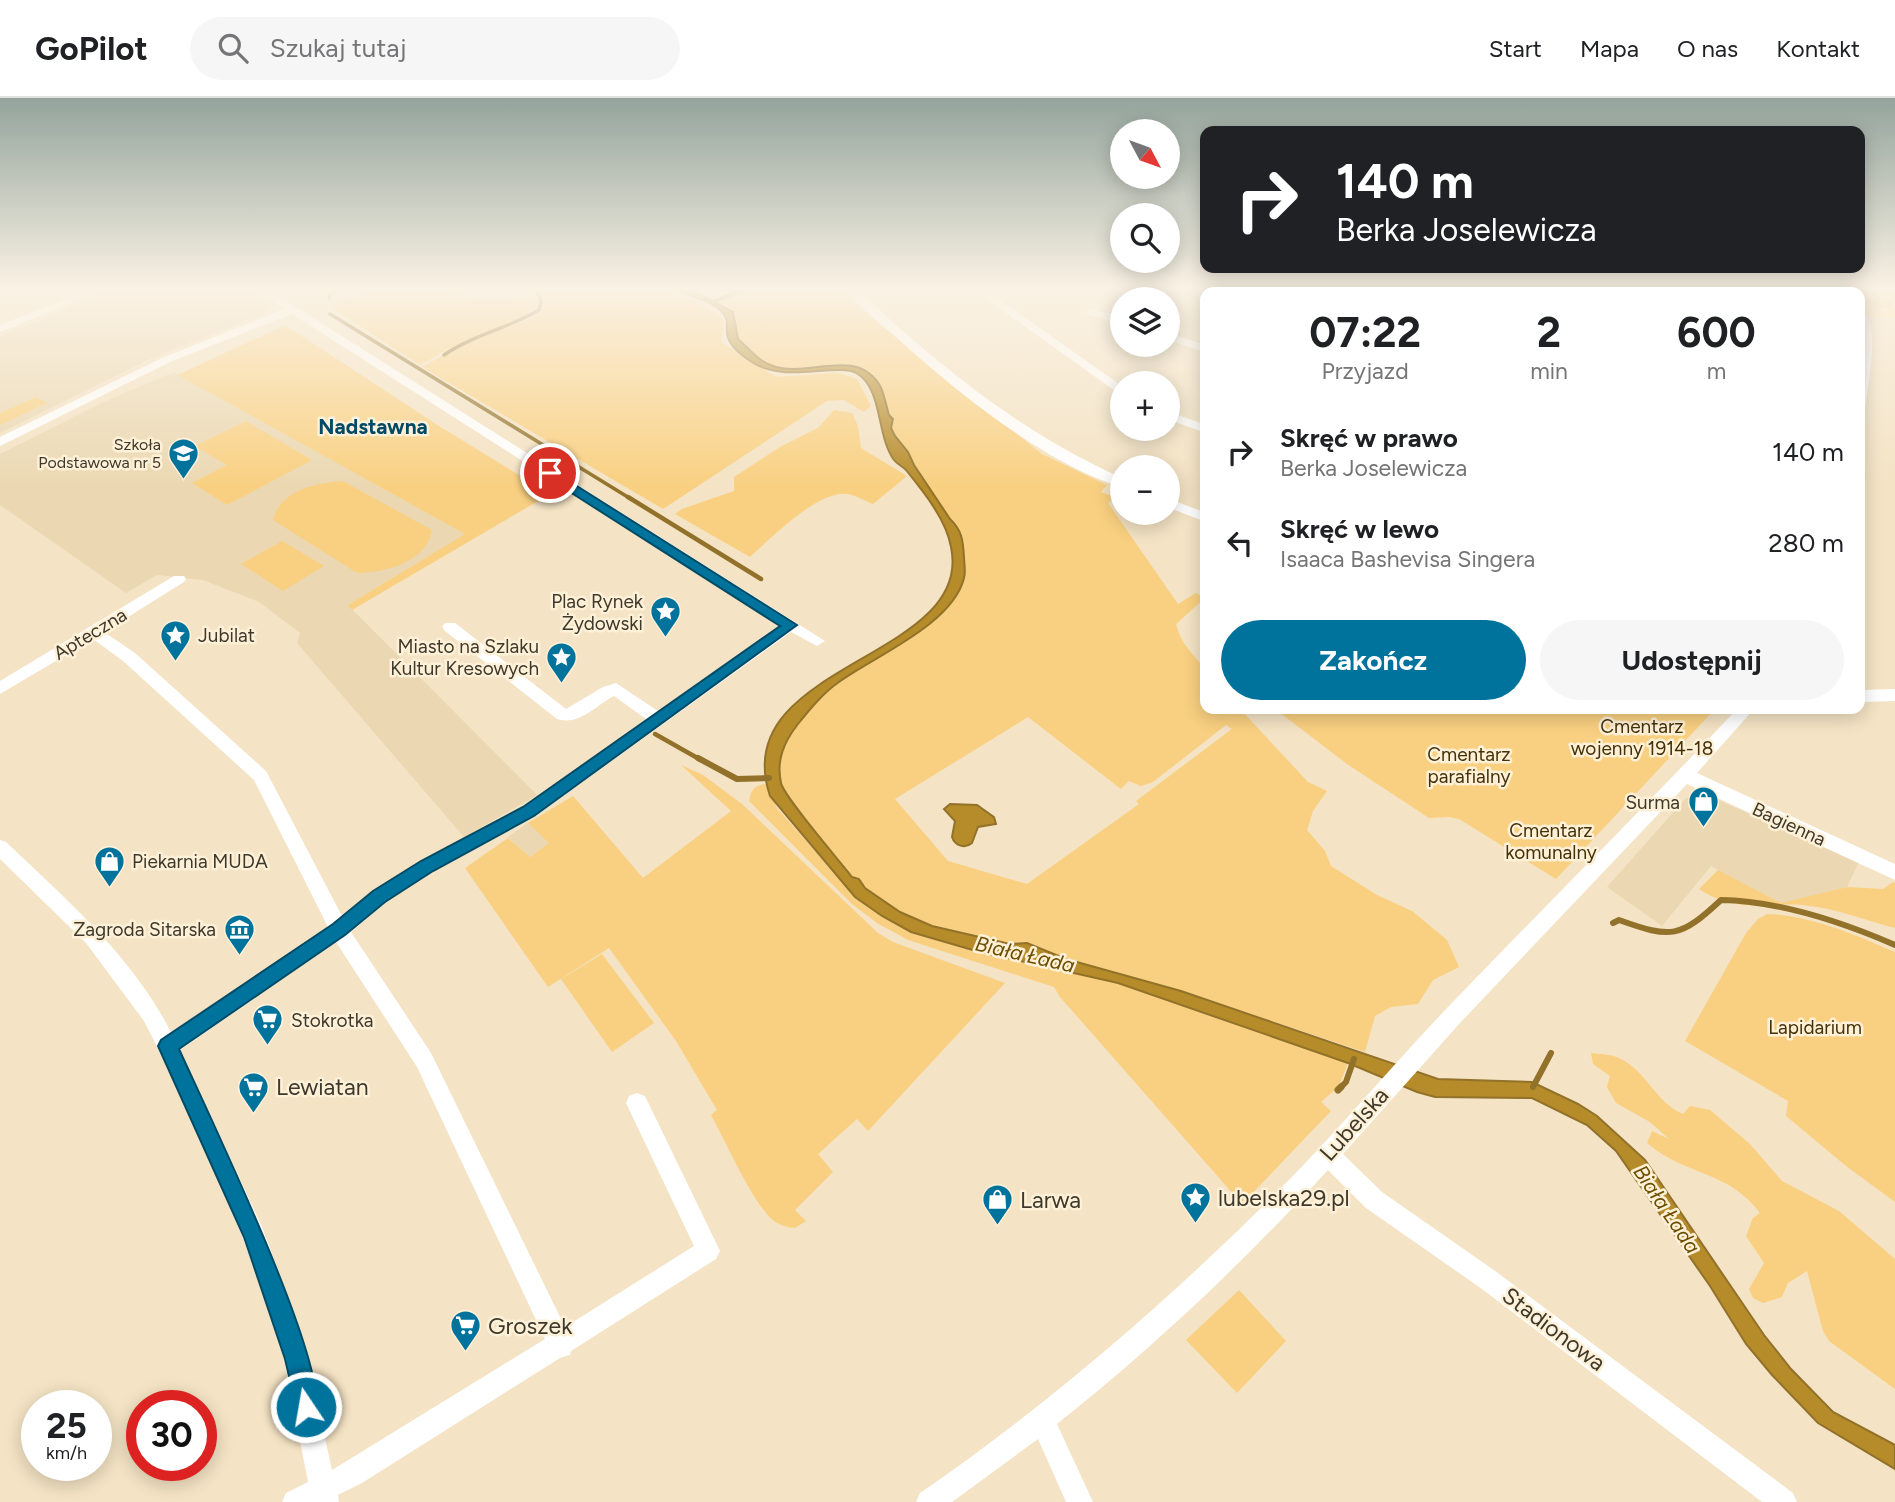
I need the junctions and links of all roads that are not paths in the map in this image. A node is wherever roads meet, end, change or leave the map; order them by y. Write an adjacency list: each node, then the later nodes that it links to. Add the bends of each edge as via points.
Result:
1 (177, 356): 8 (street)
2 (364, 356): 13 (street)
3 (925, 356): 9 (street, via 1025,433)
4 (1071, 356): 5 (street)
5 (1110, 383)
6 (1180, 420): 7 (street)
7 (1200, 427)
8 (0, 442)
9 (1110, 479)
10 (1180, 507): 11 (street)
11 (1200, 515)
12 (179, 579): 15 (street, Apteczna)
13 (790, 625): 16 (street); 21 (street)
14 (450, 627): 21 (street, via 563,715 574,714 614,686)
15 (94, 632): 17 (street, Apteczna); 25 (street, via 129,657 260,776)
16 (817, 641)
17 (0, 688)
18 (1895, 695): 19 (street)
19 (1865, 696)
20 (1741, 714): 22 (street, Lubelska)
21 (658, 720): 25 (street, via 528,812 379,897)
22 (1684, 775): 24 (street, Bagienna); 28 (street, Lubelska)
23 (0, 847): 26 (street, via 93,937 151,1014)
24 (1895, 872)
25 (339, 930): 26 (street); 29 (street, via 424,1060)
26 (168, 1046): 31 (street, via 254,1235 274,1291 296,1359)
27 (637, 1103): 29 (street, via 708,1251)
28 (1327, 1153): 30 (street, Lubelska, via 1194,1290); 35 (street, Stadionowa, via 1374,1200 1490,1281)
29 (561, 1346): 31 (street)
30 (1042, 1420): 33 (street, Lubelska); 34 (street)
31 (325, 1495): 32 (street)
32 (295, 1502)
33 (929, 1502)
34 (1080, 1502)
35 (1784, 1502)

